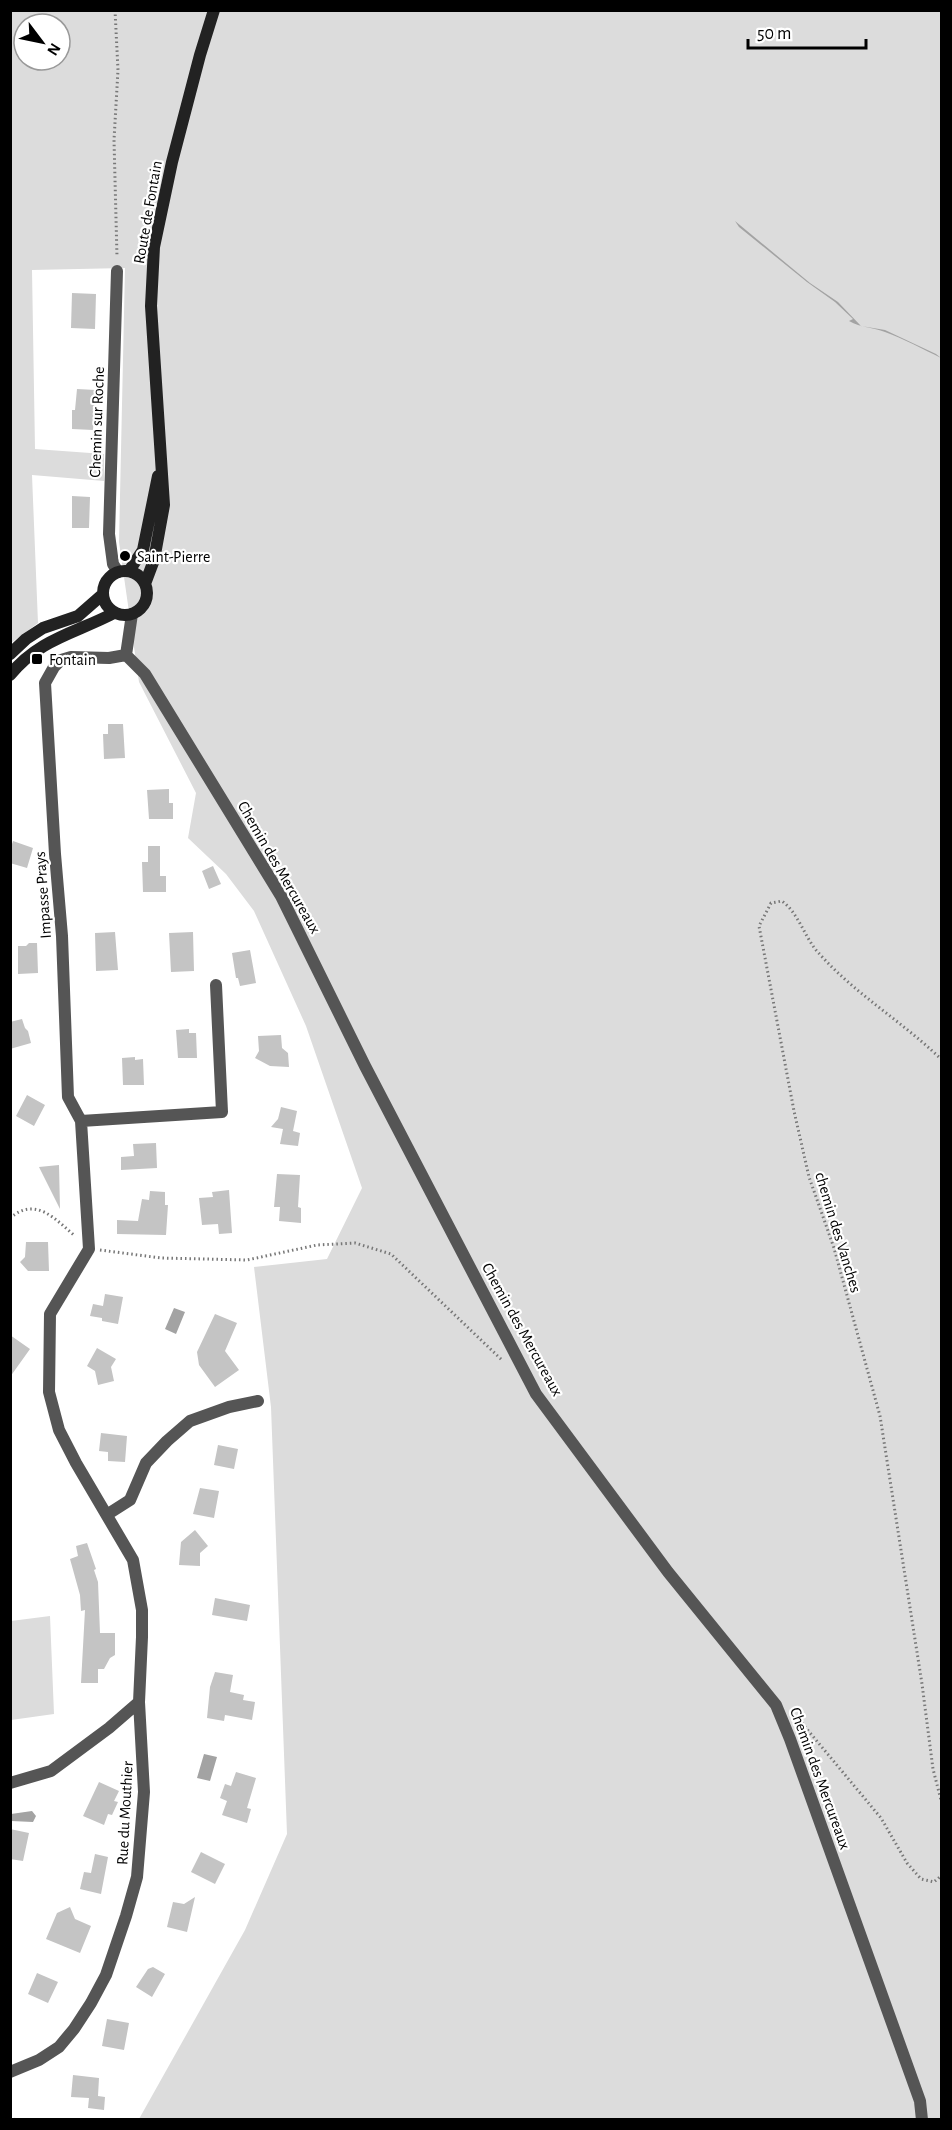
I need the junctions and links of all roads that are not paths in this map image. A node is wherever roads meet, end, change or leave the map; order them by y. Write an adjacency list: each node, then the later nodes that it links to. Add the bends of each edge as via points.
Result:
1 (214, 10): 3 (street, Route de Fontain, via 172,162 154,247 151,306)
2 (117, 271): 4 (street, Chemin sur Roche, via 109,534 113,564)
3 (161, 460): 4 (street, Route de Fontain, via 143,550); 5 (street, Route de Fontain, via 164,505 154,560)
4 (124, 572): 5 (street, via 136,574); 6 (street, via 106,580)
5 (145, 584): 8 (street, via 147,598 139,611)
6 (102, 595): 7 (street); 9 (street, via 78,616 43,628)
7 (114, 613): 8 (street); 11 (street, via 49,641)
8 (132, 614): 10 (street)
9 (10, 654)
10 (126, 655): 13 (street, Impasse Prays, via 61,660 45,683 68,1097); 20 (street, Chemin des Mercureaux, via 145,674 281,896 536,1394 668,1572 776,1705 920,2101)
11 (10, 675)
12 (216, 985): 13 (street, via 222,1112)
13 (81, 1121): 14 (street, Impasse Prays)
14 (88, 1249): 16 (street, Rue du Mouthier, via 50,1314 49,1392 58,1430)
15 (258, 1401): 16 (street, via 190,1421 146,1463 130,1500)
16 (108, 1514): 17 (street, Rue du Mouthier, via 133,1560 142,1610)
17 (139, 1702): 18 (street, via 51,1771); 19 (street, Rue du Mouthier, via 143,1814 137,1877 106,1975 59,2047)
18 (10, 1783)
19 (10, 2072)
20 (922, 2120)

